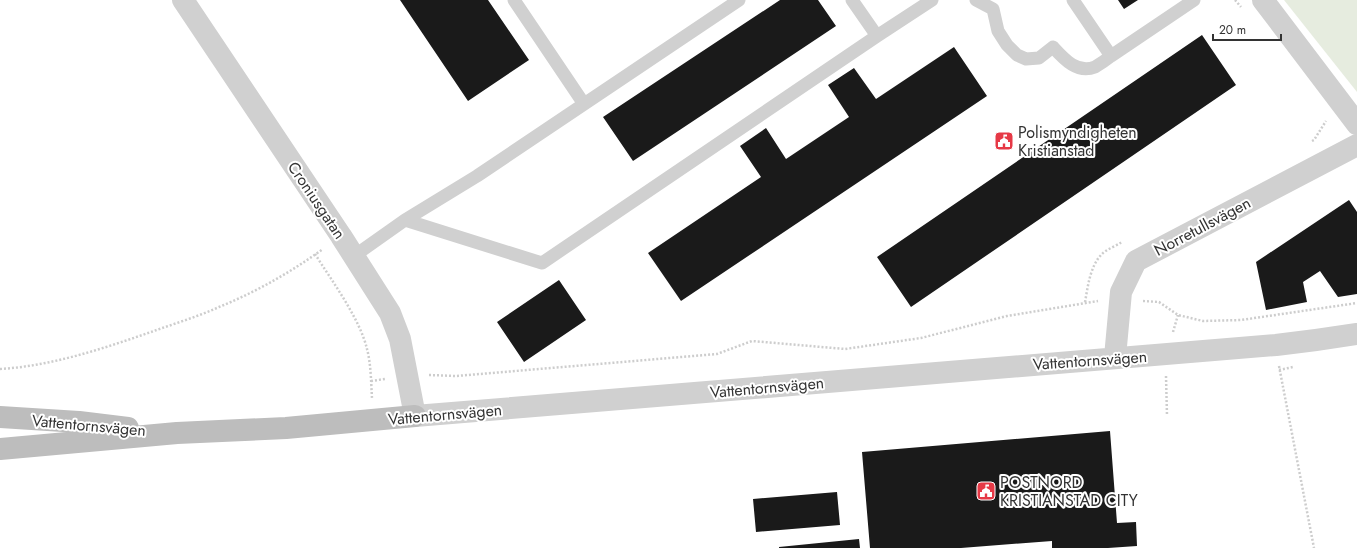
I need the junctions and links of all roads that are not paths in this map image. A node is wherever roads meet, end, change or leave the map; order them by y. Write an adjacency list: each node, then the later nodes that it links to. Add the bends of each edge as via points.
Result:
1 (183, 0): 16 (street, Croniusgatan)
2 (514, 0): 12 (lane)
3 (739, 0): 12 (lane)
4 (852, 0): 10 (lane)
5 (932, 0): 10 (lane)
6 (976, 0): 11 (lane, via 993,9 998,31 1007,45 1017,55 1026,59 1039,58 1054,47 1066,60 1085,69 1095,67)
7 (1073, 0): 11 (lane)
8 (1194, 0): 11 (lane)
9 (1263, 0): 13 (street)
10 (877, 36): 15 (lane, via 542,263)
11 (1111, 56)
12 (584, 104): 15 (lane, via 477,176)
13 (1357, 124)
14 (1357, 145): 18 (street, Norretullsvägen, via 1136,261 1121,292)
15 (405, 220): 16 (lane)
16 (354, 256): 19 (street, Croniusgatan, via 390,313 400,339)
17 (1357, 334): 18 (street, Vattentornsvägen, via 1276,345)
18 (1115, 357): 19 (street, Vattentornsvägen)
19 (415, 416): 21 (main road, Vattentornsvägen, via 286,428)
20 (0, 417): 21 (main road, Vattentornsvägen, via 79,422)
21 (177, 433): 22 (main road, Vattentornsvägen)
22 (0, 449)

